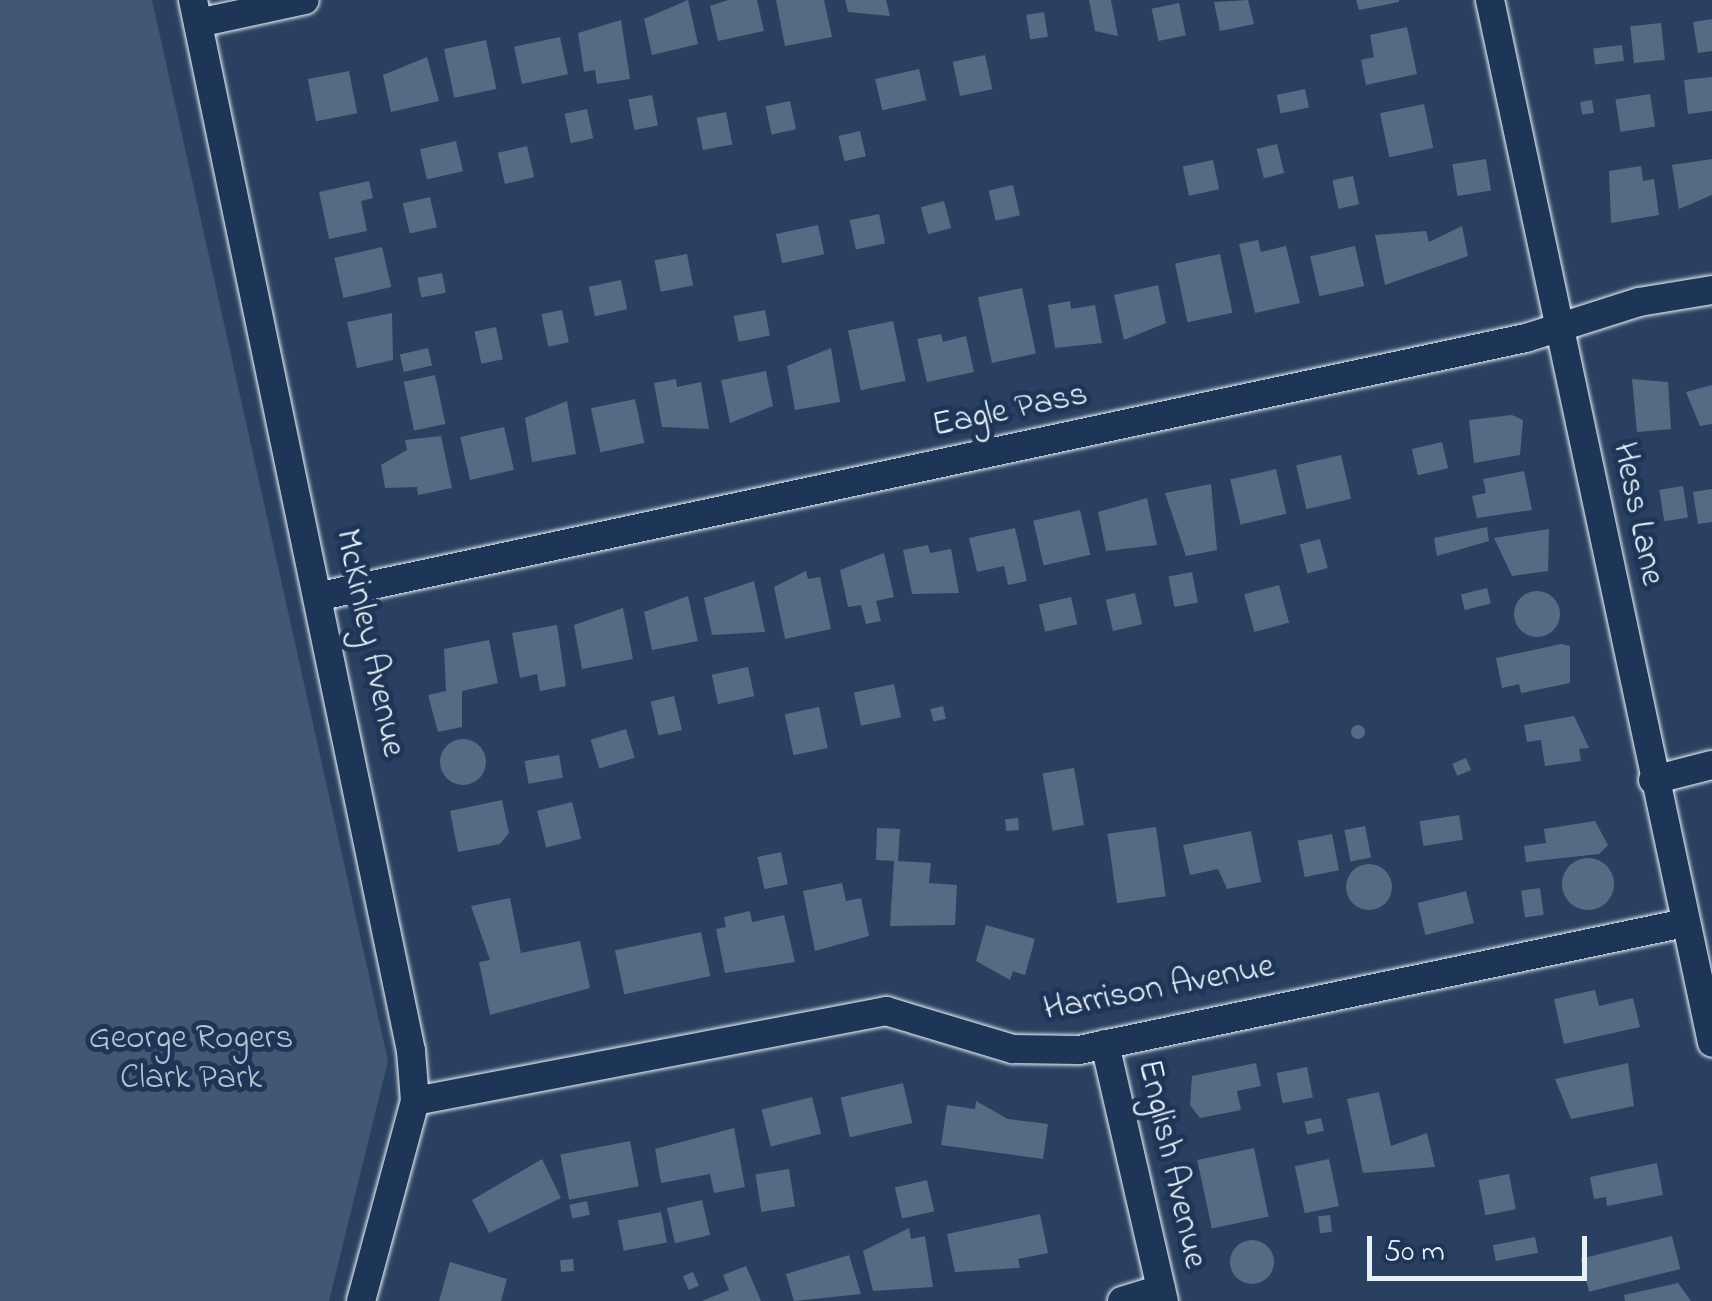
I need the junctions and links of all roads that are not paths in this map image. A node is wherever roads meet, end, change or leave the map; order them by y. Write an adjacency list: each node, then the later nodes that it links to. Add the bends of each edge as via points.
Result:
1 (305, 0): 3 (street)
2 (1490, 0): 5 (street, Hess Lane)
3 (195, 12): 6 (street, McKinley Avenue)
4 (1712, 290): 5 (street, Eagle Pass)
5 (1560, 325): 6 (street, Eagle Pass); 8 (street, Hess Lane)
6 (321, 596): 12 (street, McKinley Avenue, via 392,929)
7 (1712, 765): 8 (street)
8 (1653, 780): 9 (street, Hess Lane)
9 (1685, 922): 10 (street, Hess Lane); 11 (street, Harrison Avenue)
10 (1712, 1043)
11 (1105, 1044): 12 (street, Harrison Avenue, via 1032,1052 886,1011); 13 (street, English Avenue)
12 (415, 1101): 14 (street, McKinley Avenue)
13 (1163, 1295): 15 (street)
14 (361, 1301)
15 (1122, 1301)

